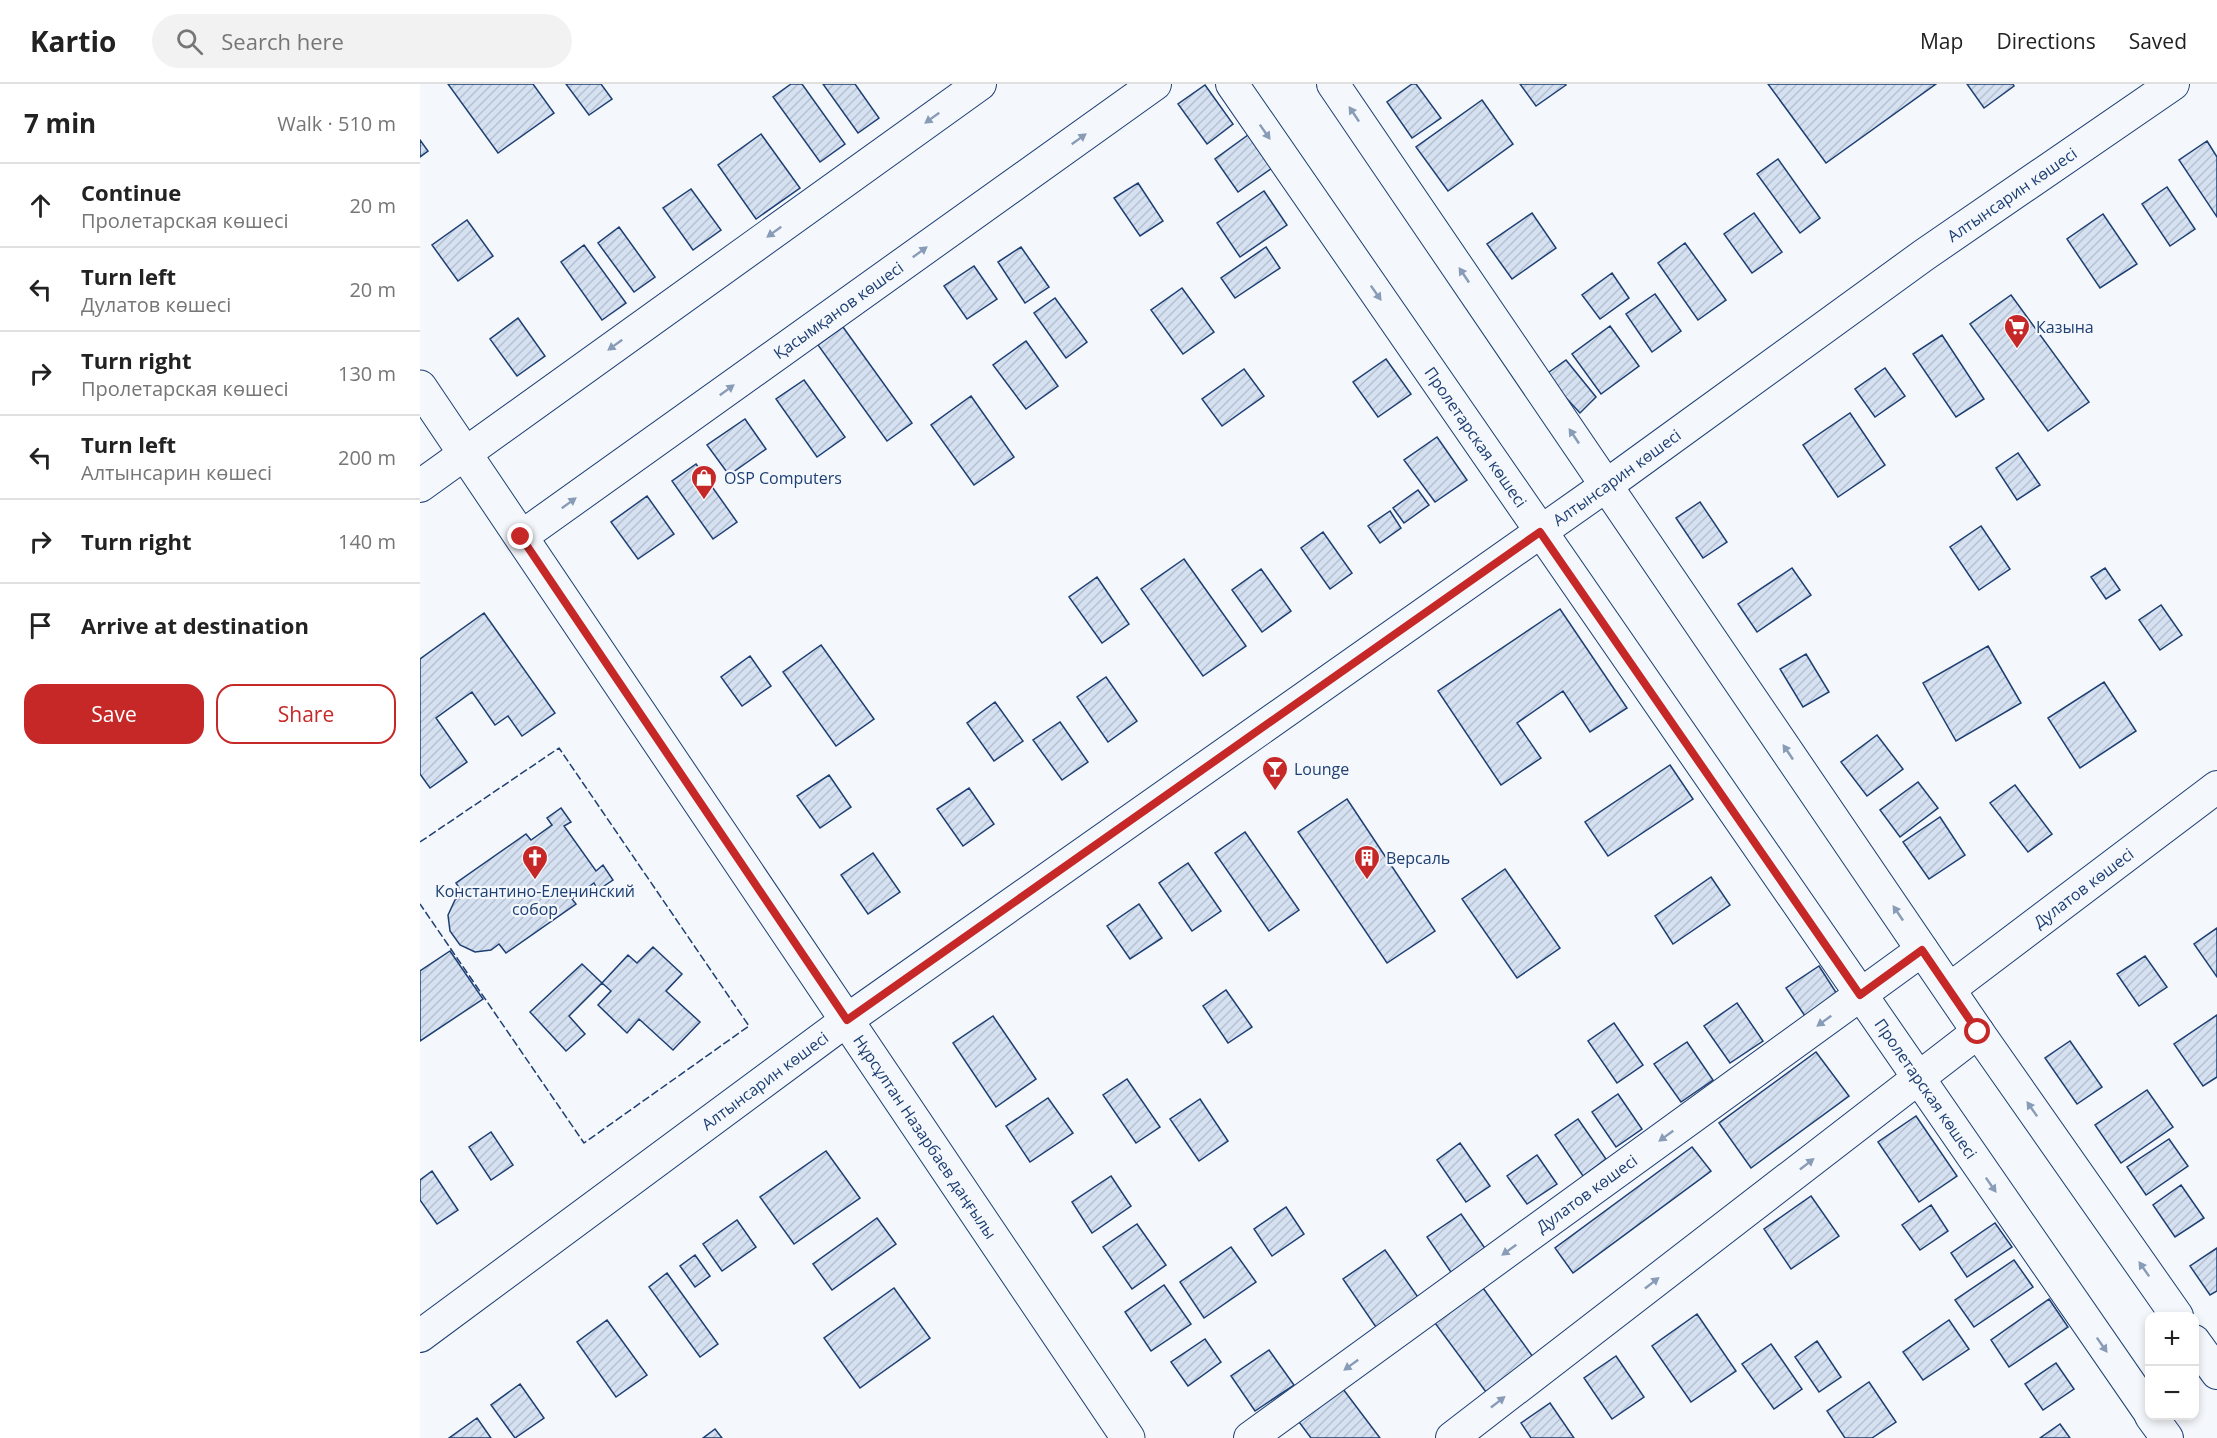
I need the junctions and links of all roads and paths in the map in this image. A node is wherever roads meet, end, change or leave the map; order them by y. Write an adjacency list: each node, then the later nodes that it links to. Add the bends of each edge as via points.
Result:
1 (980, 84): 7 (street, one-way to 7)
2 (1155, 84): 11 (street, Қасымқанов көшесі, one-way to 2)
3 (1232, 84): 10 (street, Пролетарская көшесі, one-way to 10)
4 (1333, 84): 8 (street, one-way to 4)
5 (2173, 84): 8 (street, Алтынсарин көшесі, via 1924,255)
6 (420, 387): 7 (main road, Нұрсұлтан Назарбаев даңғылы)
7 (464, 453): 9 (street); 11 (main road, Нұрсұлтан Назарбаев даңғылы)
8 (1607, 485): 10 (street, Алтынсарин көшесі); 13 (street, one-way to 8)
9 (420, 486)
10 (1540, 532): 15 (street, Пролетарская көшесі); 16 (street, Алтынсарин көшесі)
11 (521, 537): 16 (main road, Нұрсұлтан Назарбаев даңғылы)
12 (2217, 788): 14 (street, Дулатов көшесі)
13 (1922, 950): 14 (street); 15 (street, Дулатов көшесі)
14 (1951, 988): 17 (street)
15 (1860, 995): 18 (street, Пролетарская көшесі); 26 (street, Дулатов көшесі, one-way to 26)
16 (847, 1020): 20 (street, Алтынсарин көшесі); 25 (main road, Нұрсұлтан Назарбаев даңғылы)
17 (1978, 1032): 18 (street); 19 (street, one-way to 17)
18 (1917, 1079): 23 (street, Пролетарская көшесі, one-way to 23); 27 (street, one-way to 18)
19 (2174, 1312)
20 (420, 1336)
21 (2199, 1348): 22 (street)
22 (2217, 1373)
23 (2145, 1407)
24 (2154, 1420): 28 (street, Пролетарская көшесі)
25 (1128, 1438)
26 (1250, 1438)
27 (1452, 1438)
28 (2167, 1438)

